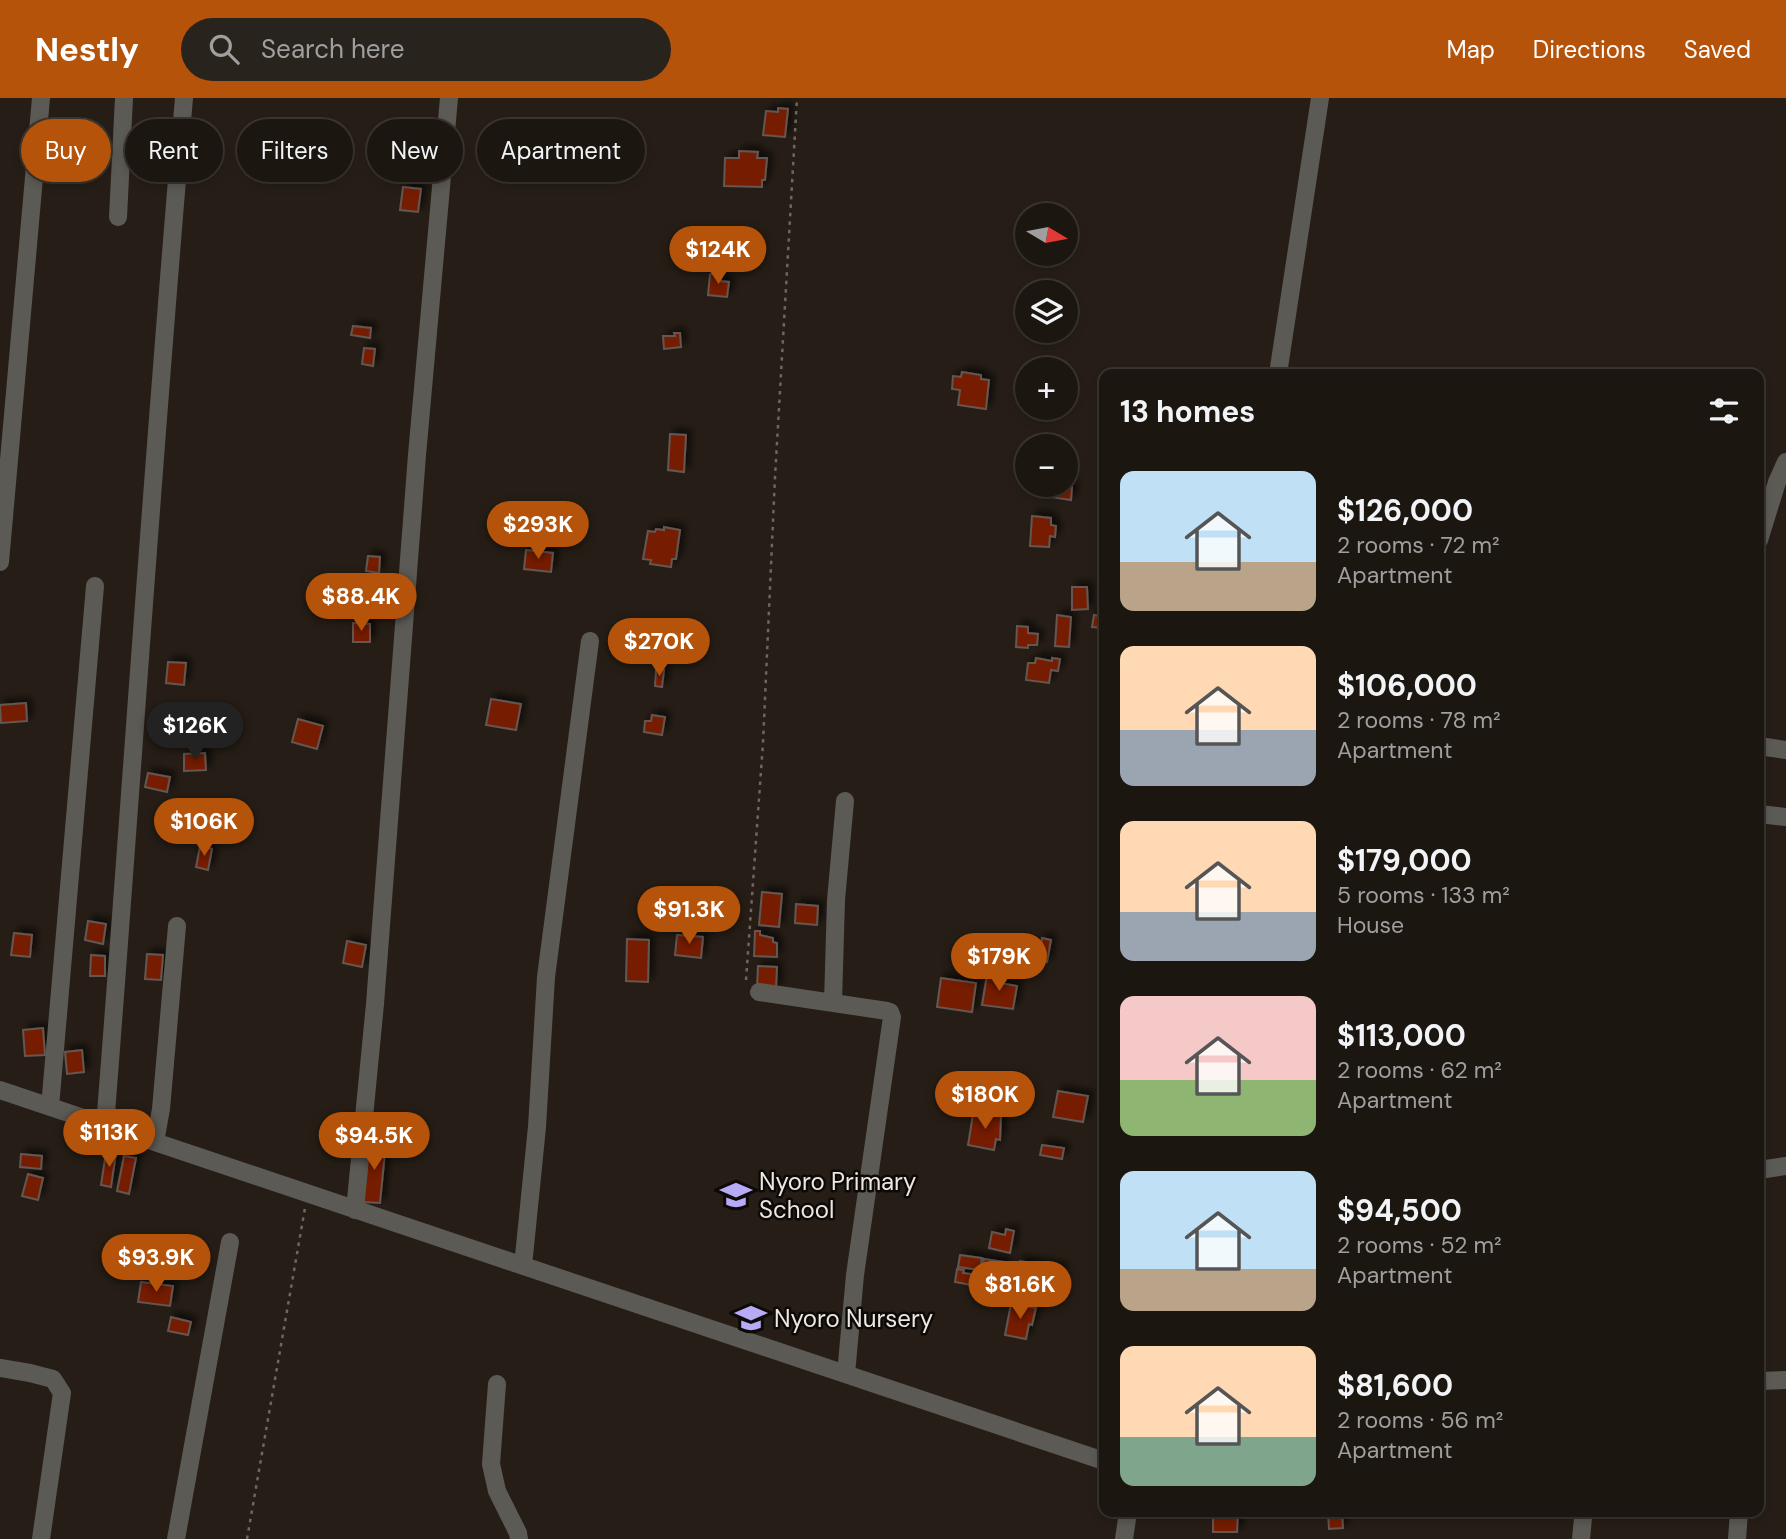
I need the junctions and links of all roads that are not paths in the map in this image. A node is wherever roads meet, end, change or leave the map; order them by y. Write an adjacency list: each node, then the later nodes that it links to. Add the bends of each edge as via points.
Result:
1 (41, 98): 10 (street)
2 (124, 98): 6 (street)
3 (184, 98): 23 (street)
4 (449, 98): 27 (street)
5 (1320, 98): 7 (street)
6 (118, 217)
7 (1279, 369)
8 (1786, 462): 9 (street)
9 (1764, 524)
10 (0, 562)
11 (95, 586): 22 (street)
12 (590, 641): 29 (street, via 546,976)
13 (1764, 747): 14 (street)
14 (1786, 750)
15 (845, 801): 20 (street)
16 (1764, 815): 17 (street)
17 (1786, 817)
18 (177, 926): 24 (street)
19 (759, 992): 20 (street)
20 (833, 1002): 31 (street, via 887,1011 892,1017 855,1275)
21 (0, 1090): 22 (street)
22 (50, 1107): 23 (street)
23 (105, 1126): 24 (street)
24 (155, 1142): 27 (street)
25 (1786, 1166): 26 (street)
26 (1764, 1169)
27 (355, 1209): 29 (street)
28 (230, 1242): 40 (street)
29 (523, 1266): 31 (street)
30 (0, 1368): 39 (street, via 54,1379 62,1393)
31 (846, 1374): 35 (street)
32 (1786, 1380): 33 (street)
33 (1764, 1381)
34 (497, 1384): 41 (street, via 491,1464 497,1491)
35 (1099, 1459)
36 (1127, 1517): 42 (street)
37 (1739, 1517): 44 (street)
38 (1583, 1518): 43 (street)
39 (41, 1539)
40 (176, 1539)
41 (519, 1539)
42 (1124, 1539)
43 (1581, 1539)
44 (1737, 1539)

